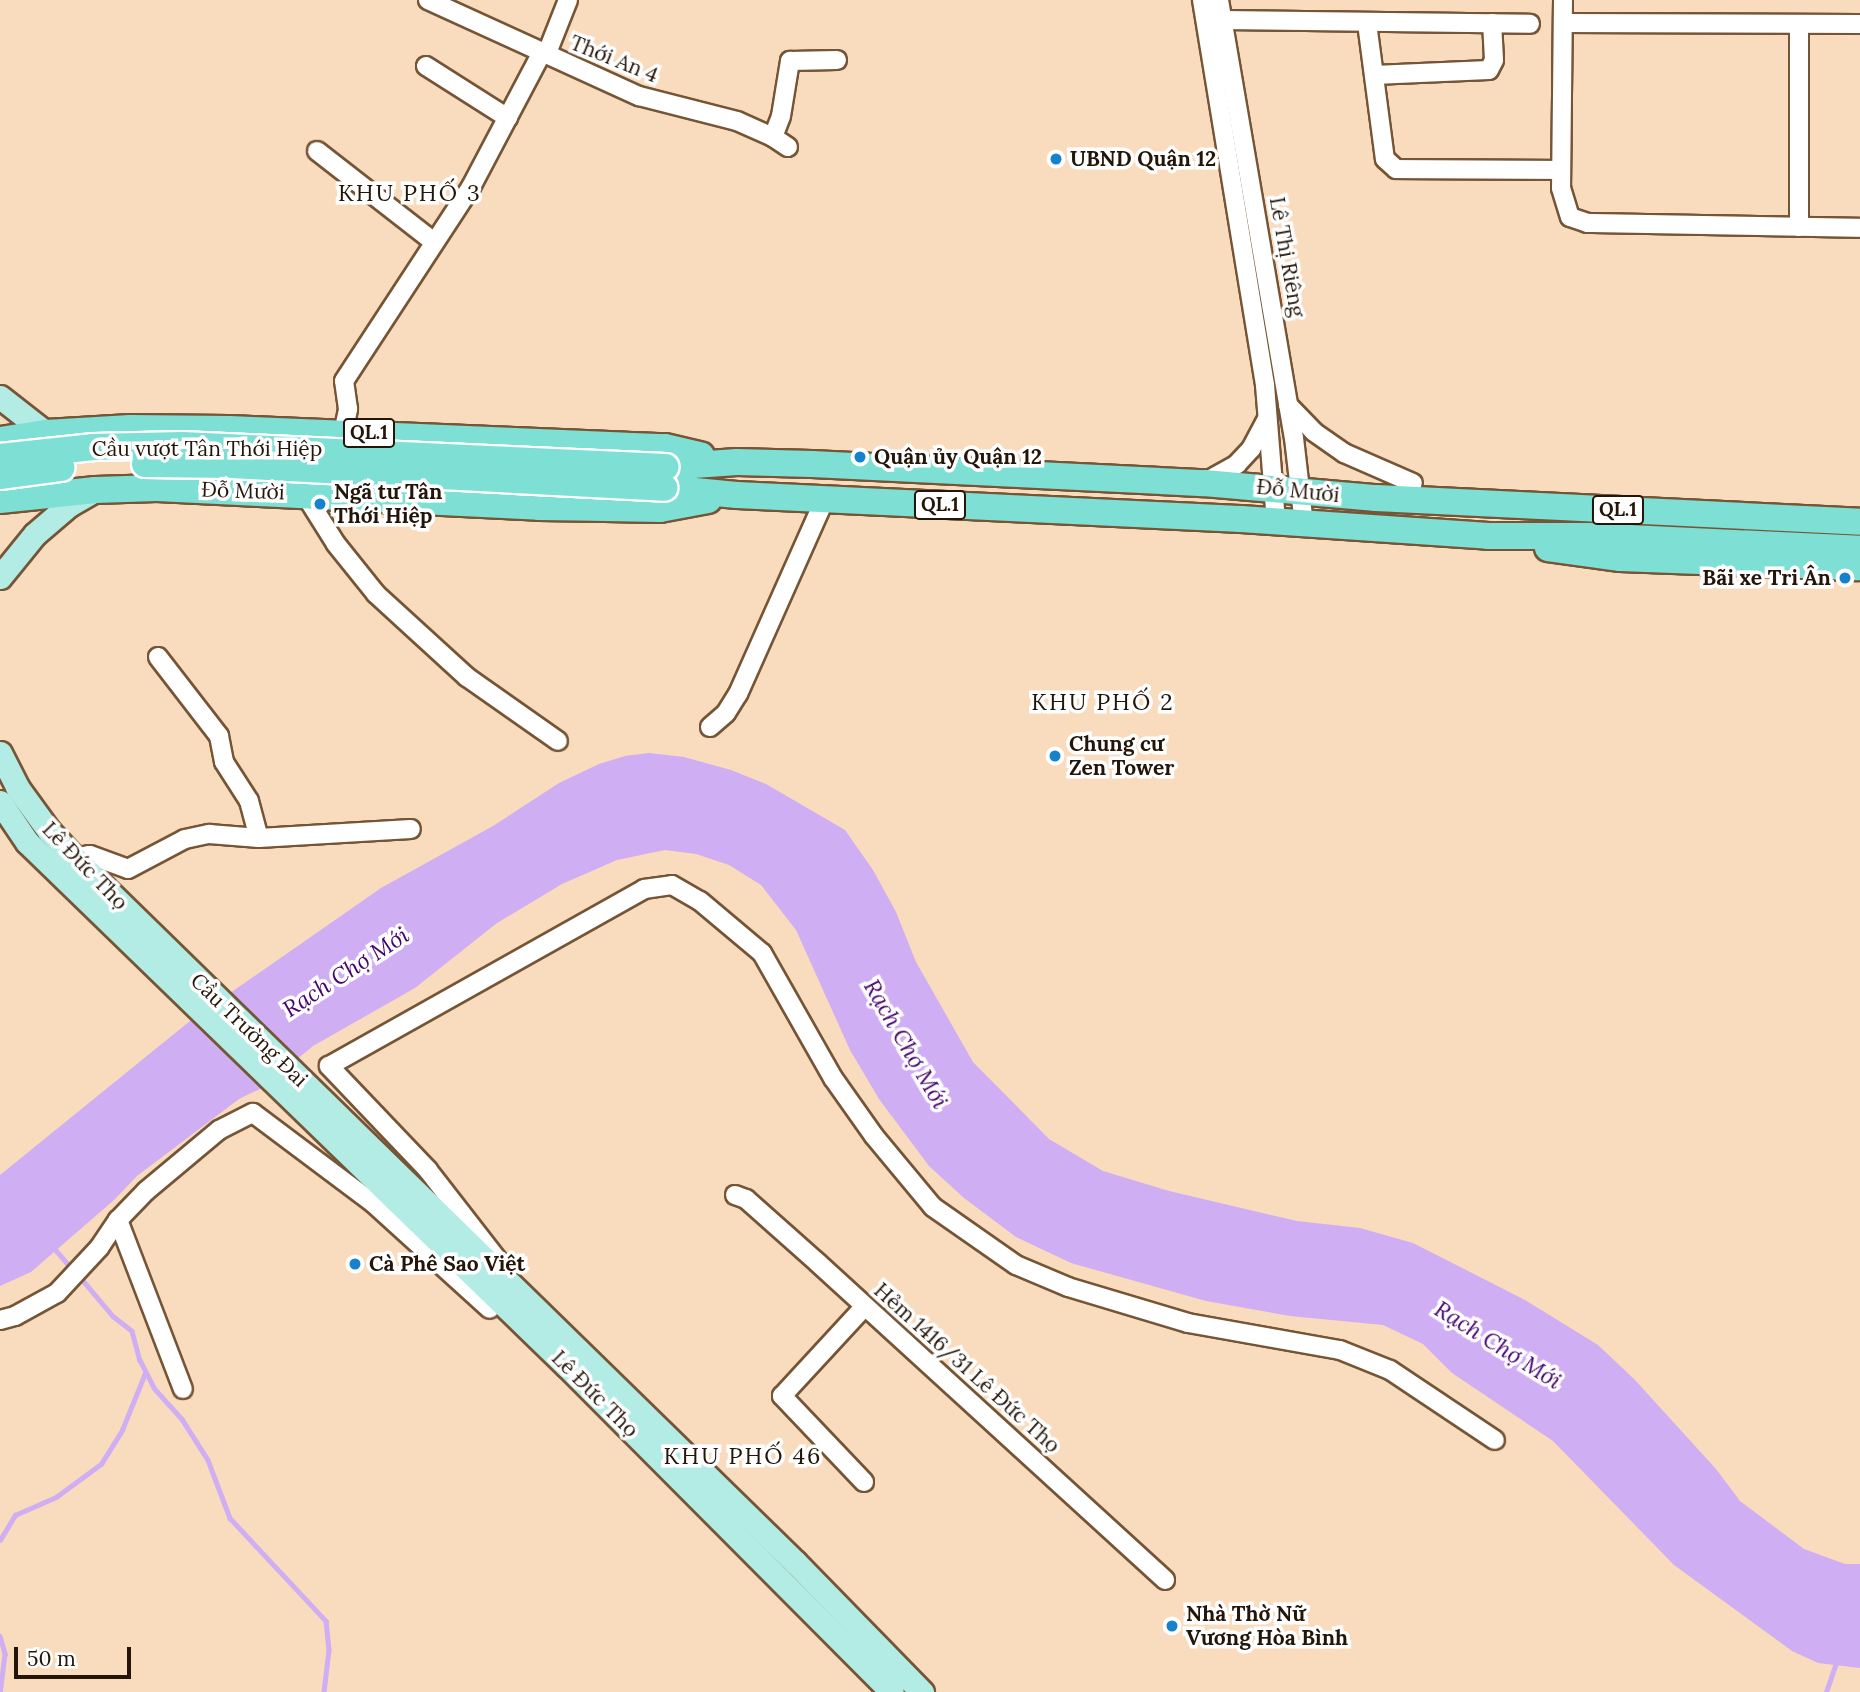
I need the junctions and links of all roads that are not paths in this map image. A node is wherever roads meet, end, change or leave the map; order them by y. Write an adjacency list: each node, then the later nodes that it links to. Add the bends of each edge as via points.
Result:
1 (428, 0): 13 (street, Thới An 4)
2 (568, 0): 13 (street, via 549,48)
3 (1202, 0): 25 (street, Lê Thị Riêng, via 1259,344)
4 (1219, 0): 6 (street, Lê Thị Riêng)
5 (1563, 0): 9 (street)
6 (1223, 20): 7 (street); 24 (street, Lê Thị Riêng)
7 (1367, 23): 8 (street); 16 (street)
8 (1492, 23): 10 (street); 16 (street, via 1494,60 1489,70)
9 (1563, 23): 11 (street); 19 (street)
10 (1530, 24)
11 (1799, 24): 12 (street); 20 (street)
12 (1860, 24)
13 (541, 54): 14 (street, Thới An 4, via 639,96 737,121 780,142 790,61); 17 (street)
14 (837, 60)
15 (425, 66): 17 (street)
16 (1374, 75): 19 (street, via 1385,159 1396,169)
17 (508, 118): 22 (street)
18 (317, 152): 22 (street)
19 (1561, 170): 20 (street, via 1563,200 1570,217 1587,223)
20 (1798, 227): 21 (street)
21 (1860, 228)
22 (435, 242): 26 (street, via 344,381 348,409)
23 (0, 397): 27 (main road)
24 (1288, 405): 34 (street, via 1314,432 1344,453); 37 (street, Lê Thị Riêng)
25 (1267, 419): 33 (street, via 1237,464); 35 (street, Lê Thị Riêng)
26 (343, 433): 27 (highway, Đỗ Mười / QL.1, via 130,428); 30 (highway, Đỗ Mười / QL.1, via 665,447)
27 (36, 435): 28 (highway, Đỗ Mười / QL.1); 39 (highway)
28 (0, 440)
29 (0, 457): 32 (highway, Cầu vượt Tân Thới Hiệp / QL.1, bridge, via 93,447 183,445)
30 (737, 462): 32 (highway, Đỗ Mười / QL.1); 33 (highway, Đỗ Mười / QL.1)
31 (0, 476): 32 (highway, Cầu vượt Tân Thới Hiệp / QL.1, bridge, via 79,466 206,464)
32 (665, 477): 40 (highway, Đỗ Mười / QL.1)
33 (1204, 482): 35 (highway, Đỗ Mười / QL.1)
34 (1413, 483): 41 (highway, QL.1); 44 (highway, QL.1)
35 (1273, 487): 37 (highway, Đỗ Mười / QL.1); 45 (street, Lê Thị Riêng)
36 (95, 489): 38 (highway, Đỗ Mười / QL.1); 39 (highway, Đỗ Mười / QL.1); 51 (main road, via 35,534)
37 (1302, 490): 41 (highway, Đỗ Mười / QL.1); 47 (street, Lê Thị Riêng)
38 (304, 493): 40 (highway, Đỗ Mười / QL.1, via 660,509); 54 (street, via 376,594 467,677)
39 (32, 495): 43 (highway, Đỗ Mười / QL.1)
40 (737, 495): 42 (highway, Đỗ Mười / QL.1)
41 (1376, 498): 46 (highway, Đỗ Mười / QL.1)
42 (825, 499): 45 (highway, Đỗ Mười / QL.1); 53 (street, via 738,694)
43 (0, 500)
44 (1860, 505)
45 (1267, 521): 47 (highway, Đỗ Mười / QL.1)
46 (1860, 522)
47 (1304, 524): 48 (highway, Đỗ Mười / QL.1)
48 (1488, 536): 49 (highway, Đỗ Mười / QL.1); 50 (highway, Đỗ Mười / QL.1, via 1601,557)
49 (1860, 549)
50 (1860, 567)
51 (0, 577)
52 (158, 657): 58 (street, via 219,736 224,762 249,801)
53 (710, 727)
54 (558, 741)
55 (0, 752): 56 (main road, Lê Đức Thọ)
56 (6, 794): 59 (main road, Lê Đức Thọ); 60 (main road, Lê Đức Thọ, via 27,842)
57 (411, 829): 58 (street)
58 (259, 838): 59 (street, via 209,834 184,839 128,869 90,855)
59 (74, 858): 60 (main road, Lê Đức Thọ)
60 (177, 974): 61 (main road, Cầu Trường Đai)
61 (304, 1096): 64 (main road, Lê Đức Thọ); 72 (main road, Lê Đức Thọ)
62 (735, 1195): 65 (street, Hẻm 1416/31 Lê Đức Thọ, via 746,1199)
63 (118, 1220): 66 (street, via 219,1130 253,1113 374,1204); 67 (street, via 57,1293); 68 (street)
64 (508, 1282): 69 (street, Lê Đức Thọ, via 506,1267 428,1170 329,1066 644,889 672,886 700,901 762,953 833,1078 933,1207 1016,1265 1068,1287 1188,1323 1340,1350 1390,1370); 72 (main road, Lê Đức Thọ)
65 (865, 1306): 70 (street, via 782,1396); 71 (street, Hẻm 1416/31 Lê Đức Thọ)
66 (490, 1309)
67 (0, 1320)
68 (183, 1390)
69 (1495, 1440)
70 (864, 1482)
71 (1165, 1580)
72 (817, 1600): 73 (main road, Lê Đức Thọ); 74 (main road, Lê Đức Thọ)
73 (892, 1692)
74 (922, 1692)

